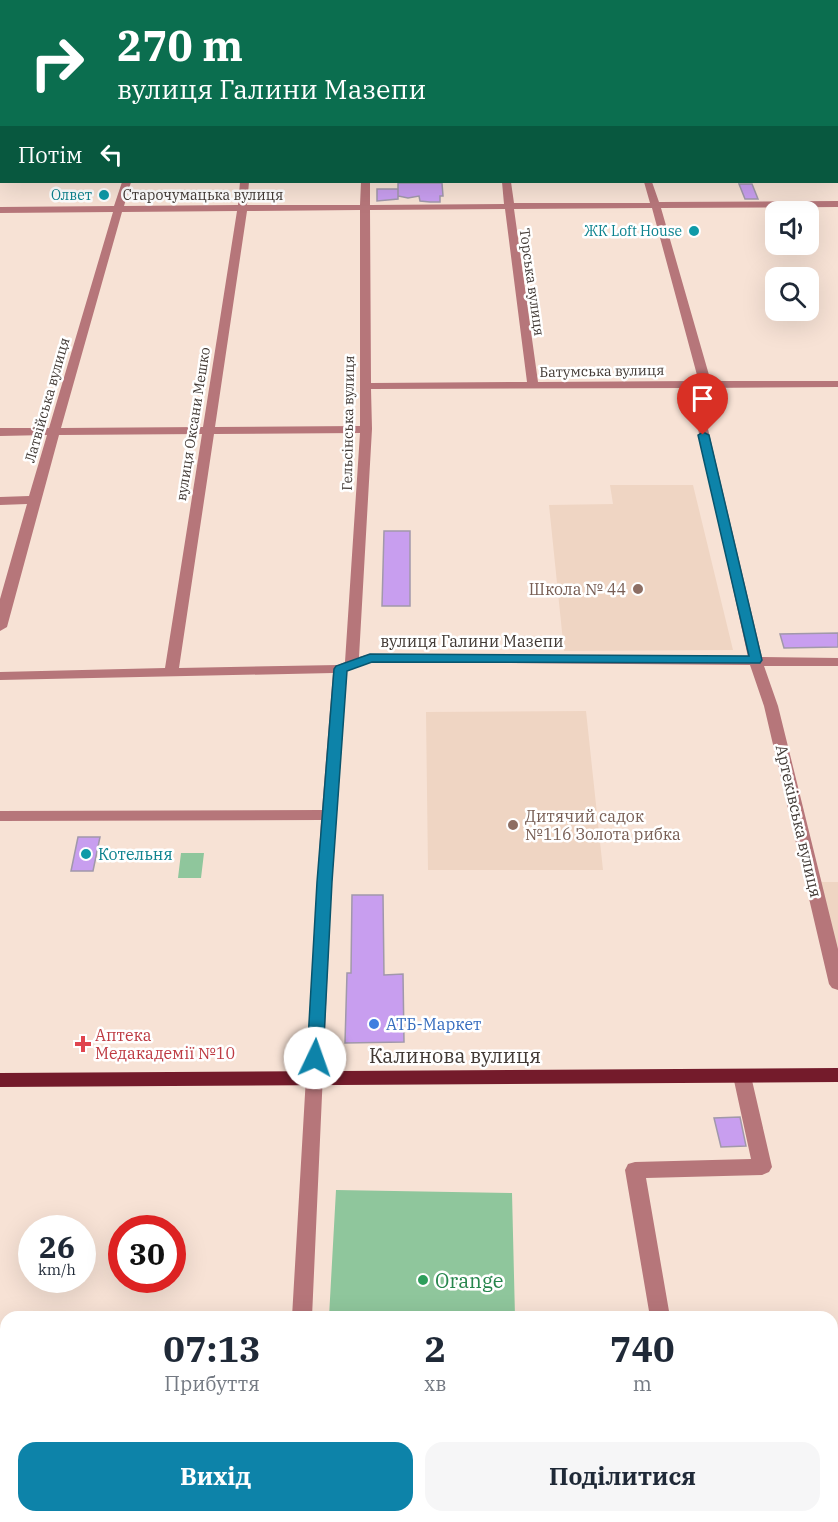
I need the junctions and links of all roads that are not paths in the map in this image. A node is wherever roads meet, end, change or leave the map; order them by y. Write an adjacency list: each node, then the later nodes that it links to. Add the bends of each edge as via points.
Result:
1 (126, 183): 12 (street, Латвійська вулиця)
2 (244, 183): 9 (street, вулиця Оксани Мешко)
3 (366, 183): 10 (street, Гельсінська вулиця)
4 (506, 183): 8 (street, Торська вулиця)
5 (648, 183): 7 (street)
6 (838, 204): 7 (street, Старочумацька вулиця)
7 (654, 205): 8 (street, Старочумацька вулиця); 15 (street, via 703,375)
8 (509, 207): 10 (street, Старочумацька вулиця); 16 (street, Торська вулиця)
9 (242, 208): 10 (street, Старочумацька вулиця); 12 (street, Старочумацька вулиця); 18 (street, вулиця Оксани Мешко)
10 (365, 208): 14 (street, Гельсінська вулиця)
11 (0, 210): 12 (street, Старочумацька вулиця)
12 (117, 210): 20 (street, Латвійська вулиця)
13 (838, 384): 15 (street, Батумська вулиця)
14 (365, 386): 16 (street, Батумська вулиця); 17 (street, Гельсінська вулиця)
15 (698, 386): 16 (street, Батумська вулиця); 25 (street, Артеківська вулиця, via 693,390)
16 (533, 387)
17 (366, 429): 18 (street); 27 (street, Гельсінська вулиця)
18 (207, 430): 20 (street); 28 (street, вулиця Оксани Мешко)
19 (0, 432): 20 (street)
20 (54, 432): 21 (street, Латвійська вулиця)
21 (34, 500): 22 (street); 23 (street, Латвійська вулиця)
22 (0, 501)
23 (5, 581): 24 (street, Латвійська вулиця)
24 (0, 627)
25 (756, 660): 26 (street, вулиця Галини Мазепи); 27 (street, вулиця Галини Мазепи, via 370,658); 32 (street, Артеківська вулиця, via 771,706)
26 (838, 662)
27 (346, 667): 28 (street, вулиця Галини Мазепи); 30 (street, Гельсінська вулиця)
28 (171, 672): 29 (street, вулиця Галини Мазепи)
29 (0, 678)
30 (330, 815): 31 (street); 35 (street, Гельсінська вулиця)
31 (0, 816)
32 (838, 984)
33 (838, 1075): 34 (main road, Калинова вулиця)
34 (742, 1076): 35 (main road, Калинова вулиця); 38 (street, via 762,1167 635,1170)
35 (314, 1078): 36 (main road, Калинова вулиця); 37 (street, Гельсінська вулиця)
36 (0, 1080)
37 (302, 1311)
38 (659, 1311)

